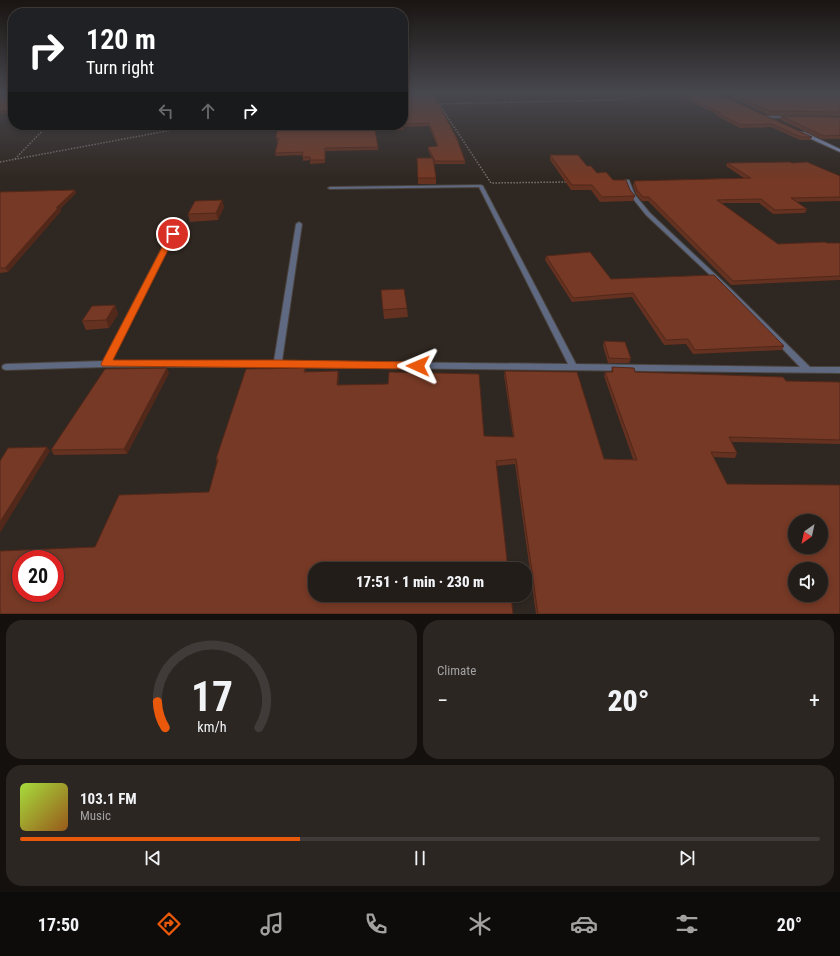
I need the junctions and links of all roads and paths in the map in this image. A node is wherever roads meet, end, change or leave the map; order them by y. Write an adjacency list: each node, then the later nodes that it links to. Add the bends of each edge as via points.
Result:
1 (778, 122): 2 (main road)
2 (781, 123)
3 (43, 130): 7 (path)
4 (172, 130): 7 (path)
5 (795, 130): 6 (main road)
6 (840, 151)
7 (15, 159): 8 (path)
8 (0, 162)
9 (627, 181): 17 (lane, via 632,195 648,214 729,290)
10 (330, 188): 16 (lane, via 481,186)
11 (179, 221): 13 (lane)
12 (299, 224): 14 (lane)
13 (106, 364): 14 (lane); 15 (lane)
14 (278, 364): 16 (lane)
15 (6, 367)
16 (574, 368): 17 (lane)
17 (807, 369): 18 (lane)
18 (840, 370)

